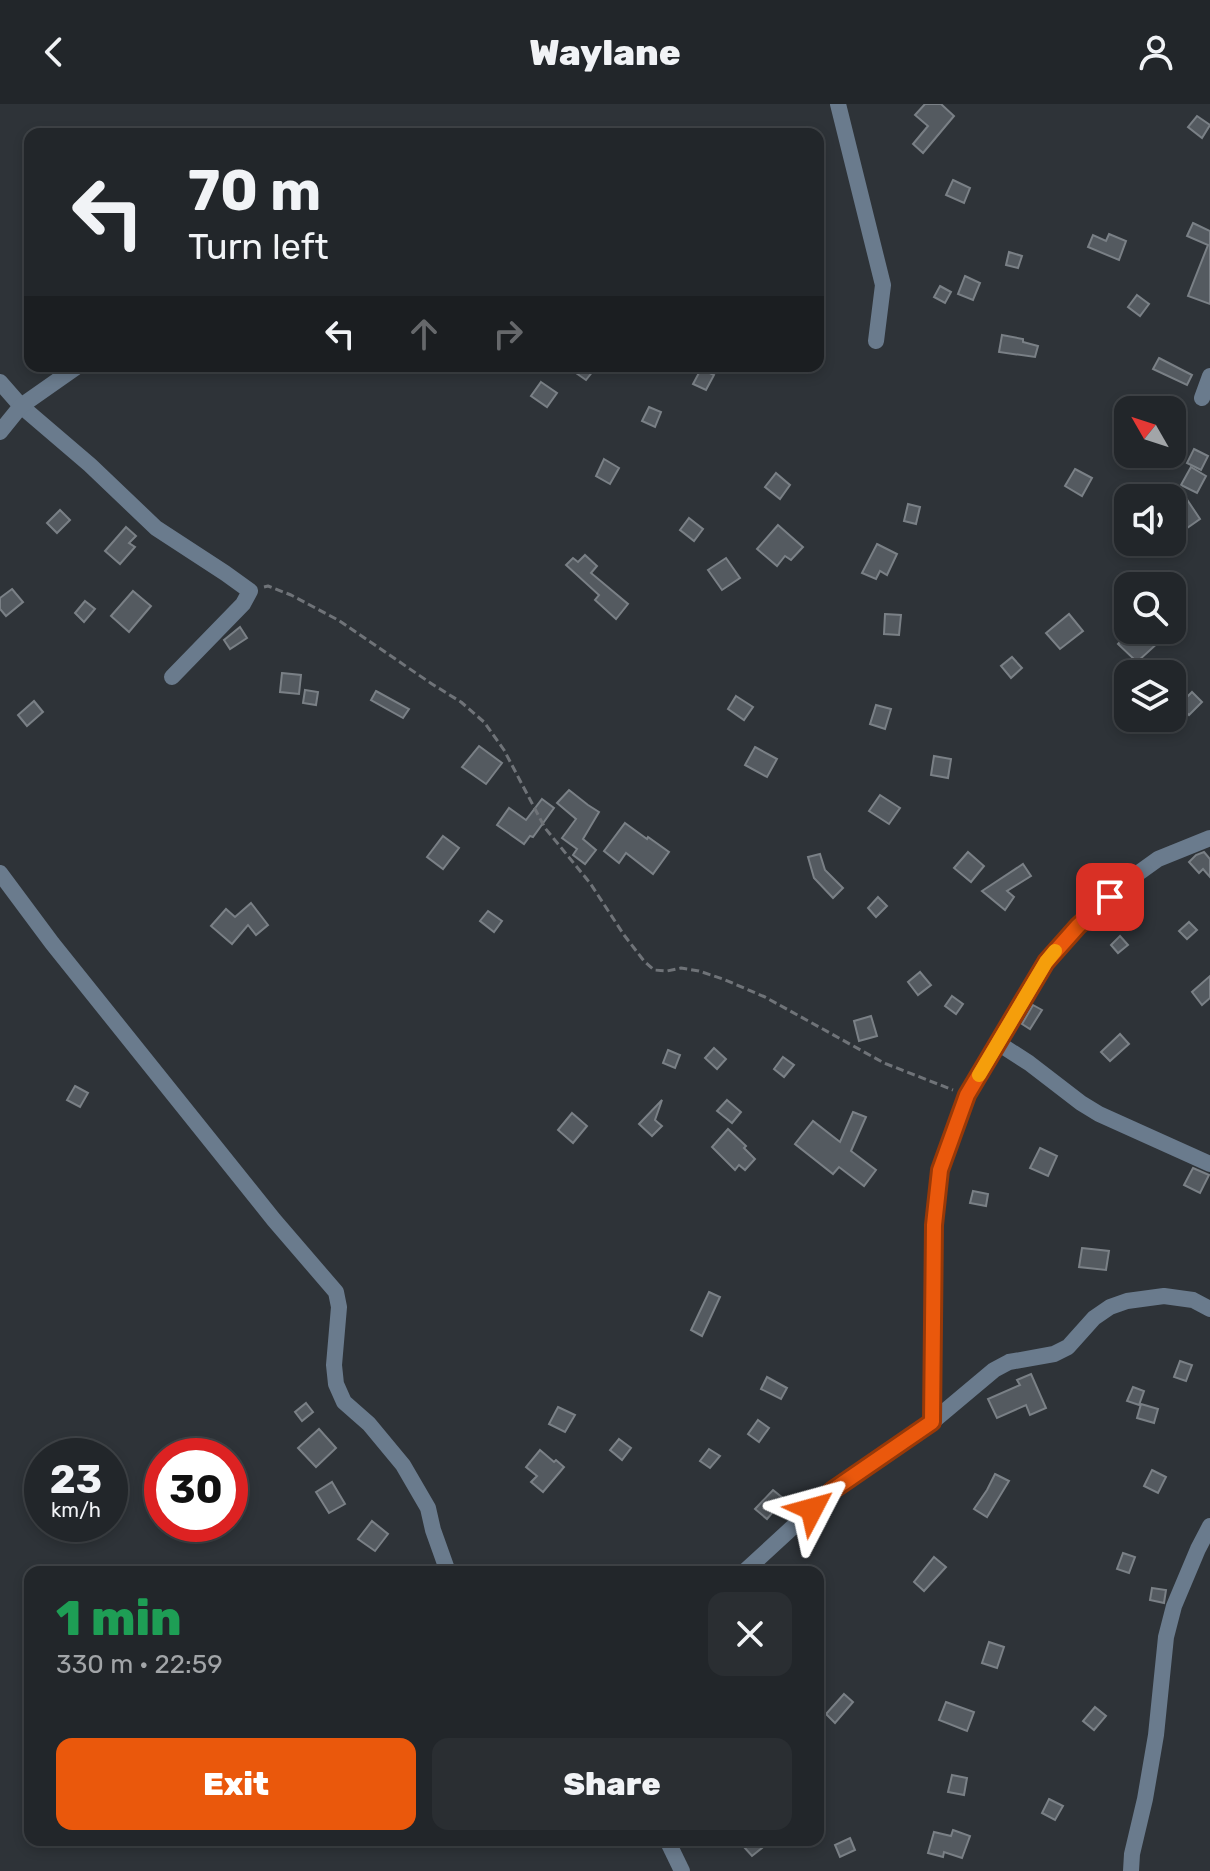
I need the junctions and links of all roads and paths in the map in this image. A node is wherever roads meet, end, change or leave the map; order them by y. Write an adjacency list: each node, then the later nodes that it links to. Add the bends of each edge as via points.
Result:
1 (838, 104): 2 (street, via 883,285)
2 (876, 341)
3 (69, 372): 7 (street)
4 (1210, 376): 6 (street)
5 (0, 382): 7 (street)
6 (1202, 398)
7 (21, 406): 8 (street); 9 (street, via 156,528)
8 (0, 432)
9 (250, 591): 10 (street); 14 (path, via 268,586 338,620 484,722 545,828 654,970 681,968 723,979 884,1063)
10 (172, 677)
11 (1210, 838): 13 (street, via 1158,859 1078,926 1046,962)
12 (0, 873): 19 (street, via 336,1292 336,1384 344,1402 403,1465 428,1508)
13 (998, 1043): 14 (street); 15 (street, via 1099,1114)
14 (967, 1095): 17 (street, via 940,1170)
15 (1210, 1164)
16 (1210, 1309): 17 (street, via 1193,1300 1164,1296 1110,1307 1068,1347 994,1370)
17 (932, 1422): 20 (street, via 833,1490)
18 (1210, 1526): 23 (street, via 1166,1637 1156,1735)
19 (446, 1566)
20 (751, 1566)
21 (670, 1846): 22 (street)
22 (682, 1871)
23 (1131, 1871)

